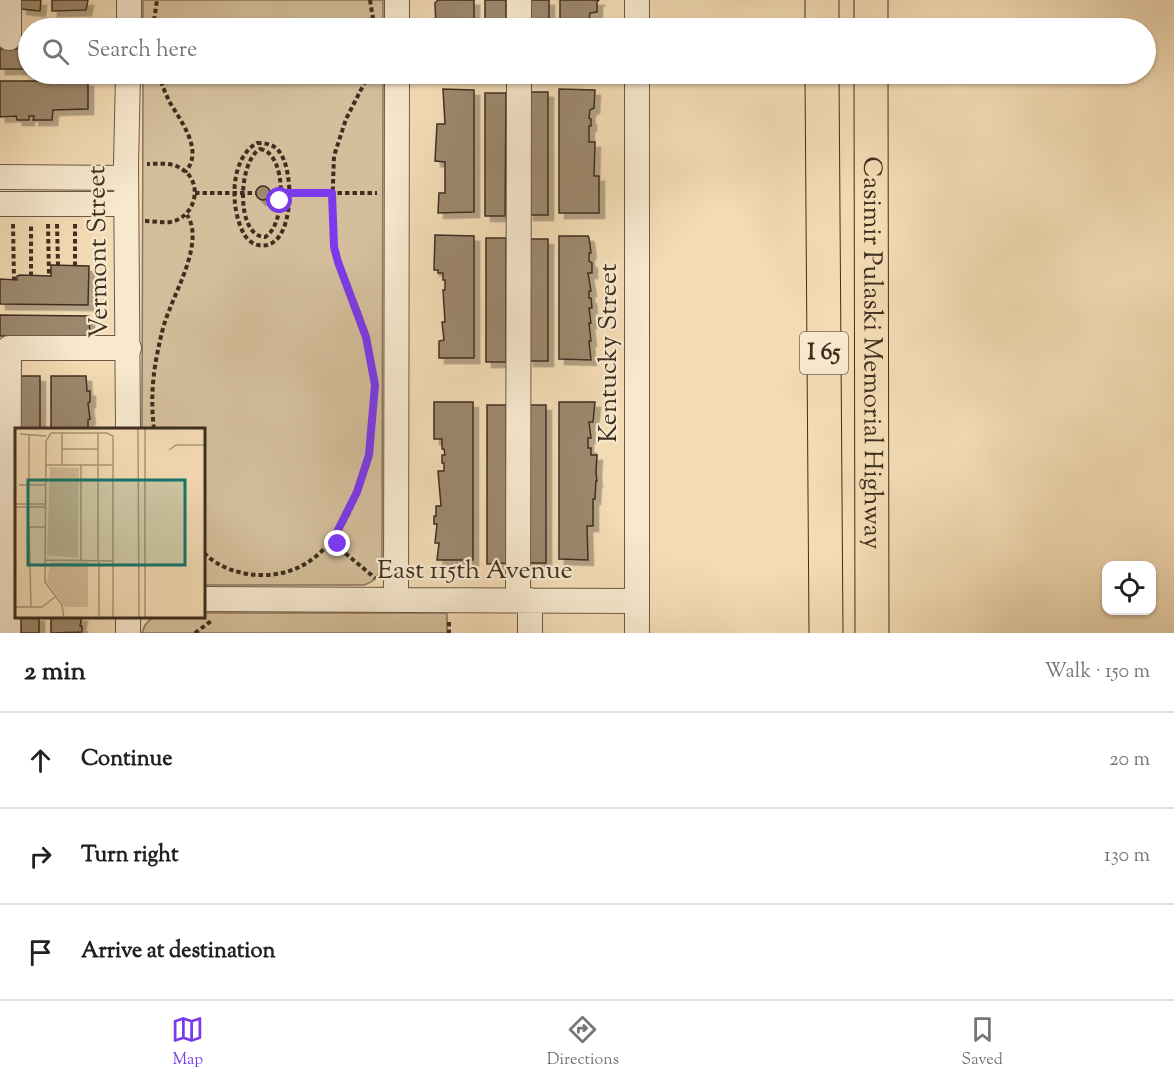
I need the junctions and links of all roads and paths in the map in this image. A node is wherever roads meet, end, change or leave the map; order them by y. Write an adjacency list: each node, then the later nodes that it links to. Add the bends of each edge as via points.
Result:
1 (9, 0): 18 (street)
2 (129, 0): 10 (street)
3 (158, 0): 11 (path)
4 (370, 0): 12 (path)
5 (397, 0): 13 (street)
6 (519, 0): 14 (street)
7 (637, 0): 15 (street)
8 (822, 0): 16 (highway)
9 (871, 0): 17 (highway)
10 (129, 18)
11 (155, 18)
12 (373, 18)
13 (397, 18)
14 (519, 18)
15 (637, 18)
16 (822, 18)
17 (871, 18)
18 (13, 38)
19 (129, 84): 27 (street, Vermont Street)
20 (162, 84): 28 (path, via 189,138 191,164)
21 (364, 84): 36 (path, via 337,147)
22 (397, 84): 37 (street)
23 (519, 84): 64 (street)
24 (637, 84): 65 (street, Kentucky Street)
25 (822, 84): 74 (highway, Casimir Pulaski Memorial Highway / I 65)
26 (871, 84): 75 (highway, Casimir Pulaski Memorial Highway / I 65)
27 (135, 171): 28 (path, via 173,165); 29 (street); 39 (street, Vermont Street)
28 (185, 172): 38 (path)
29 (0, 177)
30 (235, 193): 31 (path); 35 (path, via 242,158 257,143 278,150); 35 (path, via 238,221 245,237 263,246 279,236); 38 (path)
31 (243, 193): 32 (path); 34 (path, via 249,162 260,149 274,159); 34 (path, via 249,226 258,237 265,237 276,222)
32 (256, 193)
33 (270, 193): 34 (path)
34 (281, 193): 35 (path)
35 (290, 193): 36 (path)
36 (332, 193): 37 (path); 54 (path, via 334,247 366,337)
37 (397, 193): 63 (street)
38 (195, 194): 41 (path)
39 (126, 204): 40 (street); 53 (street, Vermont Street)
40 (6, 214): 51 (path)
41 (187, 215): 42 (path, via 171,222); 57 (path, via 192,225 192,245 156,358 152,385)
42 (143, 221)
43 (57, 223): 47 (path)
44 (75, 223): 48 (path)
45 (31, 224): 49 (path)
46 (48, 224): 50 (path)
47 (58, 265)
48 (75, 265)
49 (31, 276)
50 (49, 276)
51 (14, 280)
52 (4, 348): 53 (street); 69 (street)
53 (129, 348): 56 (street, Vermont Street)
54 (375, 385)
55 (374, 414): 58 (path, via 364,474)
56 (128, 428)
57 (154, 428)
58 (336, 534): 59 (path); 60 (path)
59 (325, 548): 60 (path); 61 (path, via 317,557 289,571 264,575 237,572)
60 (339, 548): 62 (path)
61 (206, 554)
62 (376, 578)
63 (396, 599): 64 (street, East 115th Avenue); 66 (street, East 115th Avenue)
64 (524, 600): 65 (street, East 115th Avenue); 72 (street)
65 (637, 601): 73 (street, Kentucky Street)
66 (207, 610)
67 (203, 618): 70 (path)
68 (449, 622): 71 (path)
69 (8, 633)
70 (195, 633)
71 (449, 633)
72 (530, 633)
73 (637, 633)
74 (826, 633)
75 (872, 633)

